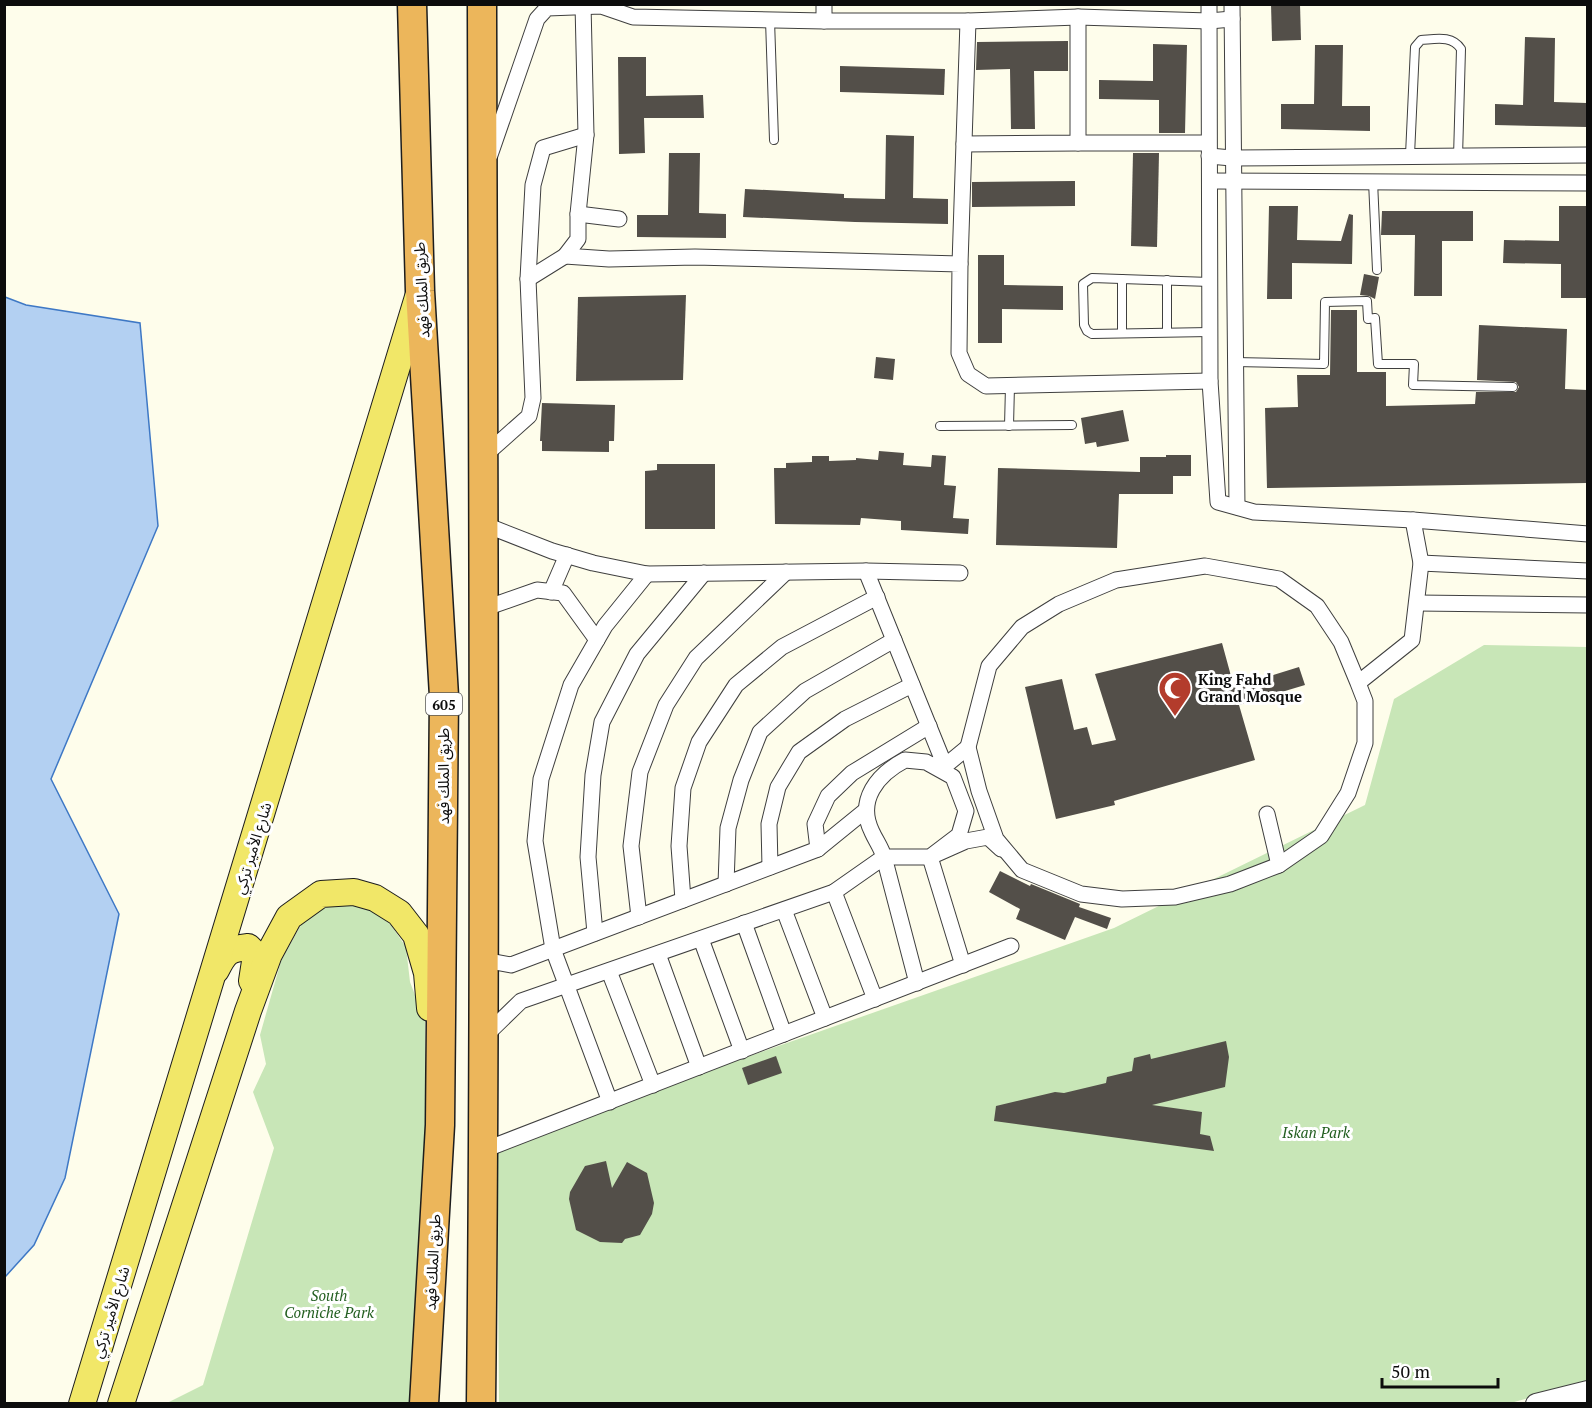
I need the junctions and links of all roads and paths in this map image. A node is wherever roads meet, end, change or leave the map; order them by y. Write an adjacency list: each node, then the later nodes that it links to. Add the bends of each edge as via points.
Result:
1 (411, 4): 36 (highway, طريق الملك فهد / 605)
2 (482, 4): 22 (highway, 605)
3 (824, 4): 10 (street)
4 (1209, 4): 12 (street)
5 (584, 5): 6 (street); 13 (street); 22 (street, via 547,8 537,19)
6 (602, 5): 9 (street, via 633,17)
7 (1232, 12): 12 (street); 21 (street)
8 (1078, 16): 11 (street); 12 (street); 15 (street)
9 (770, 20): 10 (street); 14 (lane)
10 (824, 21): 11 (street)
11 (968, 21): 16 (street)
12 (1209, 21): 17 (street)
13 (586, 135): 27 (street); 32 (street, via 543,148 533,184)
14 (774, 140)
15 (1078, 143): 16 (street); 17 (street)
16 (964, 144): 30 (street)
17 (1209, 150): 21 (street); 25 (street)
18 (1410, 155): 20 (street); 20 (lane, via 1415,47 1421,40 1447,38 1461,49); 21 (street)
19 (1587, 155): 20 (street)
20 (1458, 157)
21 (1232, 158): 23 (street)
22 (482, 176): 47 (highway, 605)
23 (1234, 180): 24 (street); 25 (street); 40 (street)
24 (1373, 181): 26 (street); 31 (lane)
25 (1210, 182): 35 (street)
26 (1587, 183)
27 (578, 214): 28 (street); 29 (street, via 578,239)
28 (619, 219)
29 (565, 256): 30 (street); 32 (street)
30 (960, 264): 42 (street, via 959,353 968,374 987,386)
31 (1377, 270)
32 (528, 279): 47 (street, via 533,376 529,416)
33 (1122, 279): 34 (lane); 39 (lane); 39 (lane, via 1092,278 1083,284 1087,331)
34 (1167, 280): 35 (lane); 37 (lane)
35 (1210, 282): 38 (street)
36 (420, 291): 70 (highway, طريق الملك فهد / 605); 99 (main road, شارع الأمير تركي)
37 (1167, 332): 38 (lane); 39 (lane)
38 (1210, 332): 41 (street)
39 (1122, 333)
40 (1235, 362): 43 (lane, via 1324,364 1325,302 1367,302 1368,319 1375,318 1378,364 1414,364 1413,385); 48 (street)
41 (1210, 381): 42 (street); 48 (street, via 1218,502)
42 (1010, 386): 46 (lane)
43 (1513, 387)
44 (1071, 425): 46 (lane)
45 (940, 426): 46 (lane)
46 (1009, 426)
47 (484, 456): 50 (highway, 605)
48 (1237, 507): 49 (street, via 1254,512)
49 (1413, 520): 51 (street); 53 (street)
50 (483, 524): 52 (street); 64 (highway, 605)
51 (1587, 534)
52 (567, 555): 59 (street); 60 (street)
53 (1421, 562): 55 (street); 62 (street)
54 (866, 571): 56 (street); 58 (street); 61 (street)
55 (1587, 571)
56 (786, 572): 57 (street); 89 (street, via 696,658 666,705 640,772 637,793 631,846)
57 (704, 573): 59 (street); 91 (street, via 637,654 602,722 593,775 588,857)
58 (960, 573)
59 (648, 574): 65 (street)
60 (551, 592): 64 (street, via 537,590); 65 (street, via 562,593)
61 (877, 597): 66 (street); 87 (street, via 782,647 736,685 699,742 683,788 679,846)
62 (1417, 603): 63 (street); 68 (street, via 1412,640)
63 (1587, 605)
64 (483, 609): 67 (highway, 605)
65 (597, 640): 94 (street, via 571,685 541,779 535,841)
66 (894, 640): 69 (street); 85 (street, via 805,691 760,732 728,828)
67 (483, 683): 70 (highway, via 475,716 465,721 454,718); 74 (highway, 605)
68 (1358, 683): 72 (street, via 1341,642 1317,606 1279,579 1205,566 1116,580 1059,604 1022,627 989,666); 83 (street, via 1365,701 1365,743 1348,793 1321,836)
69 (912, 685): 71 (street); 84 (street, via 845,719 799,752 778,788 769,824)
70 (444, 696): 76 (highway, طريق الملك فهد / 605)
71 (929, 726): 75 (street); 79 (street, via 852,773 828,796 815,824)
72 (968, 747): 75 (street); 82 (street, via 996,839)
73 (926, 762): 75 (street); 77 (street, via 905,760 889,769 871,790); 80 (street, via 953,777 966,811 959,835)
74 (484, 764): 76 (highway, via 478,742 465,734 455,740 453,766); 96 (highway, 605)
75 (945, 766)
76 (443, 775): 111 (highway, طريق الملك فهد / 605)
77 (866, 810): 79 (street); 81 (street)
78 (1267, 814): 83 (street)
79 (818, 849): 84 (street)
80 (930, 856): 81 (street); 82 (street, via 966,841 988,837); 97 (street)
81 (884, 857): 86 (street); 100 (street)
82 (1014, 861): 83 (street, via 1022,870 1081,894 1122,899 1175,897 1230,884)
83 (1279, 866)
84 (771, 867): 85 (street)
85 (726, 884): 87 (street)
86 (834, 892): 88 (street); 102 (street)
87 (683, 900): 89 (street)
88 (784, 910): 90 (street); 104 (street)
89 (639, 917): 91 (street)
90 (744, 923): 92 (street); 105 (street)
91 (596, 933): 94 (street)
92 (701, 939): 95 (street); 107 (street)
93 (1011, 946): 97 (street)
94 (554, 949): 96 (street, via 511,965); 101 (street)
95 (658, 954): 98 (street); 108 (street)
96 (484, 960): 106 (highway, 605)
97 (963, 965): 100 (street)
98 (609, 971): 101 (street); 109 (street)
99 (213, 976): 103 (main road, via 224,954 236,948 248,947 256,955); 114 (main road, شارع الأمير تركي)
100 (917, 983): 102 (street)
101 (566, 986): 106 (street, via 522,1001); 110 (street)
102 (875, 999): 104 (street)
103 (248, 1011): 111 (main road, via 269,954 289,917 321,894 354,892 375,898 399,913 416,935 427,973); 115 (main road)
104 (825, 1018): 105 (street)
105 (784, 1034): 107 (street)
106 (484, 1037): 112 (highway, 605)
107 (742, 1050): 108 (street)
108 (699, 1067): 109 (street)
109 (653, 1085): 110 (street)
110 (610, 1101): 112 (street)
111 (440, 1125): 116 (highway, طريق الملك فهد / 605)
112 (484, 1150): 117 (highway, 605)
113 (1587, 1391): 118 (street)
114 (82, 1404)
115 (121, 1404)
116 (424, 1404)
117 (481, 1404)
118 (1536, 1404)

